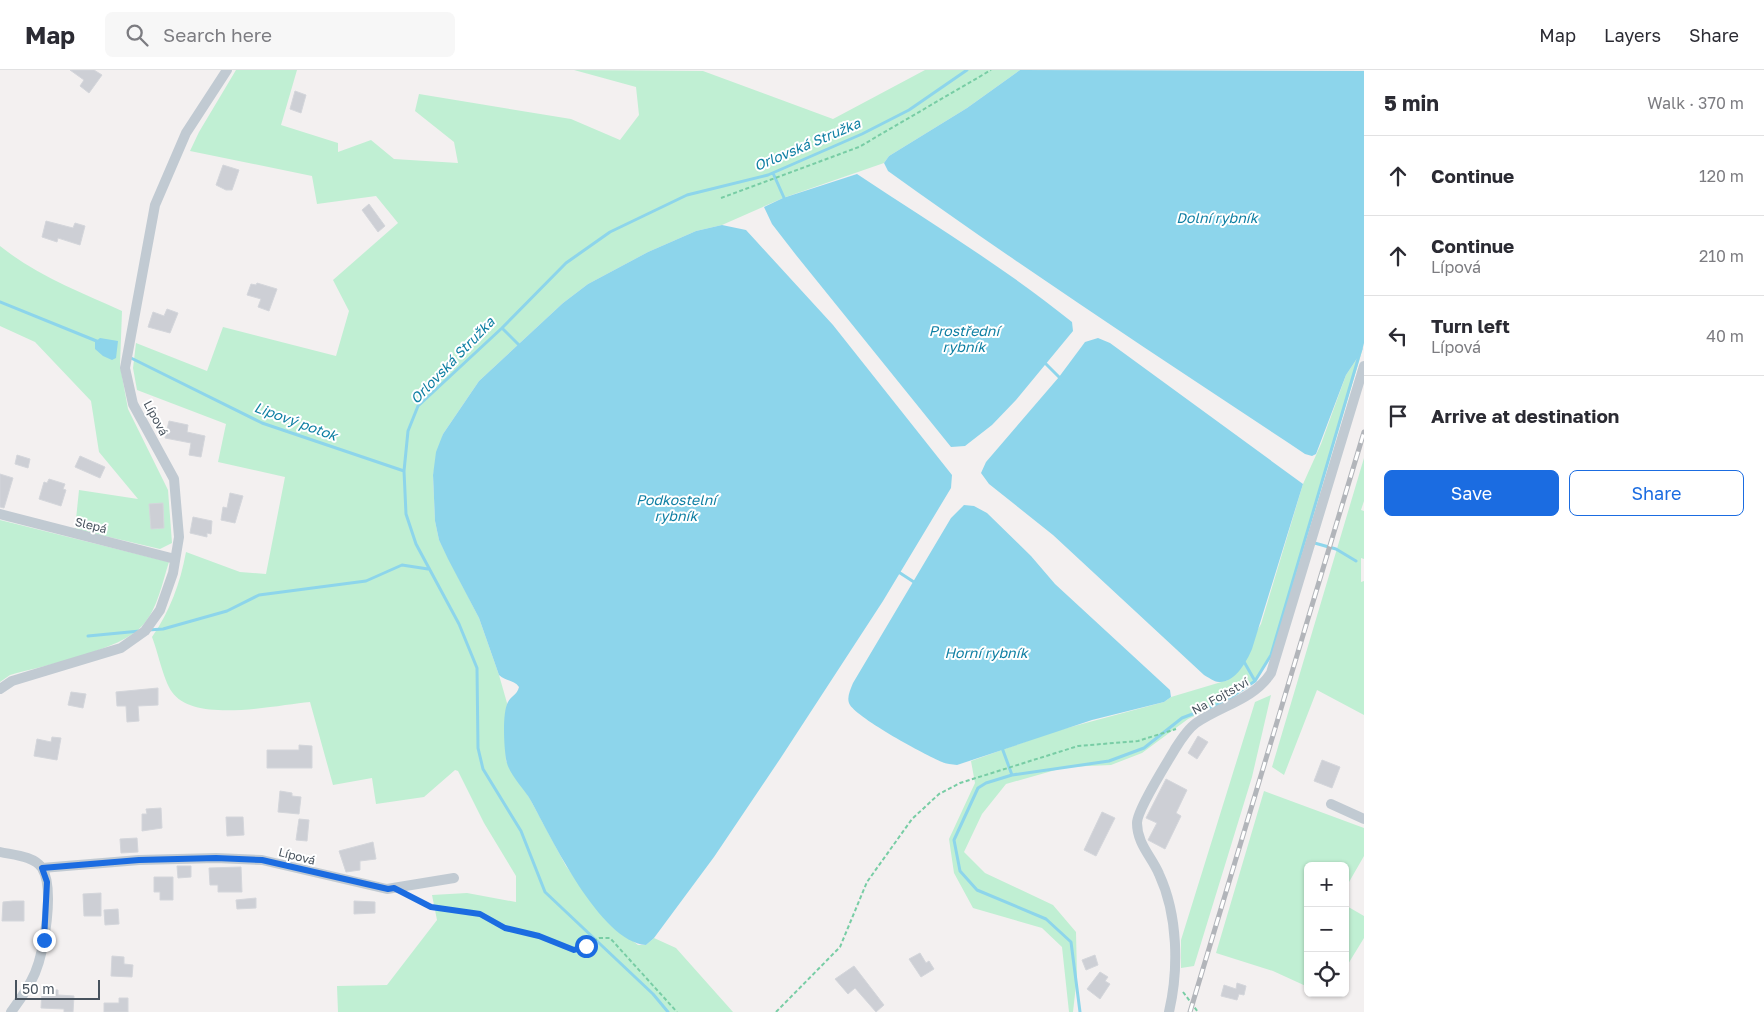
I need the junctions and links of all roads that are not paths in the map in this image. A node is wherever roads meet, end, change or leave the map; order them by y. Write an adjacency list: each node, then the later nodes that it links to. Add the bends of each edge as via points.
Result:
1 (227, 70): 4 (street, Lípová, via 186,133 155,205 125,368 133,404 174,479 179,537)
2 (1364, 366): 12 (street, Na Fojtství, via 1271,673 1261,687 1195,724 1176,748 1137,821 1146,854 1166,890 1172,922 1174,987)
3 (0, 514): 4 (street, Slepá)
4 (175, 559): 5 (street, Lípová, via 160,610 145,631 121,648 12,682)
5 (0, 689)
6 (1331, 804): 7 (street)
7 (1364, 819)
8 (0, 852): 9 (street, via 29,859)
9 (42, 868): 10 (street, Lípová, via 139,860 246,859 388,889); 11 (street, via 47,882 44,940 36,972)
10 (454, 878)
11 (11, 1012)
12 (1169, 1012)

